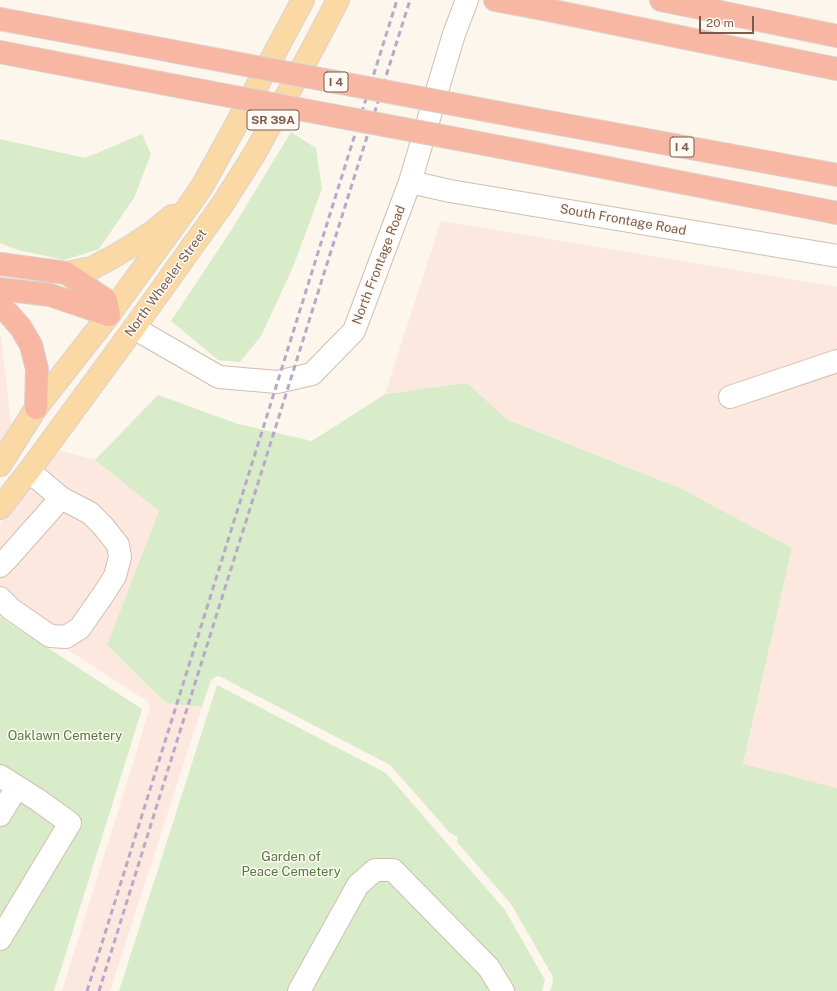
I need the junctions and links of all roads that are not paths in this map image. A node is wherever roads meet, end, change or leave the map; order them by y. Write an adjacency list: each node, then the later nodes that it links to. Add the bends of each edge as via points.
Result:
1 (338, 0): 20 (main road, North Wheeler Street / SR 39A, via 255,153)
2 (467, 0): 11 (street, North Frontage Road, via 454,34)
3 (495, 0): 9 (highway)
4 (661, 0): 7 (highway)
5 (299, 8): 12 (main road, North Wheeler Street / SR 39A)
6 (0, 19): 10 (highway, I 4, bridge)
7 (837, 36)
8 (0, 52): 13 (highway, bridge)
9 (837, 69)
10 (837, 175)
11 (410, 182): 14 (street, South Frontage Road, via 450,191); 20 (street, North Frontage Road, via 354,330 312,374 277,382 219,377)
12 (194, 197): 16 (main road, via 133,245 92,268); 19 (main road, North Wheeler Street / SR 39A)
13 (837, 213)
14 (837, 256)
15 (0, 264): 16 (highway)
16 (66, 273): 19 (highway, via 106,300)
17 (0, 288): 19 (highway, via 50,295)
18 (0, 307): 23 (highway, via 21,328 31,345 37,369)
19 (110, 315): 20 (main road, North Frontage Road); 23 (main road, North Wheeler Street / SR 39A)
20 (134, 328): 25 (main road, North Wheeler Street / SR 39A)
21 (837, 361): 22 (street)
22 (730, 397)
23 (36, 408): 24 (main road, North Wheeler Street / SR 39A)
24 (2, 459)
25 (29, 471): 26 (street); 27 (main road, North Wheeler Street / SR 39A)
26 (61, 498): 28 (street); 29 (street, via 90,512 118,545 120,557 115,576 80,628 66,637 50,636 11,609)
27 (0, 508)
28 (0, 566)
29 (0, 598)
30 (9, 782): 31 (street); 32 (street, via 70,823)
31 (0, 815)
32 (0, 939)
33 (299, 991): 34 (street, via 358,886 376,870 394,870 489,968)
34 (503, 991)

